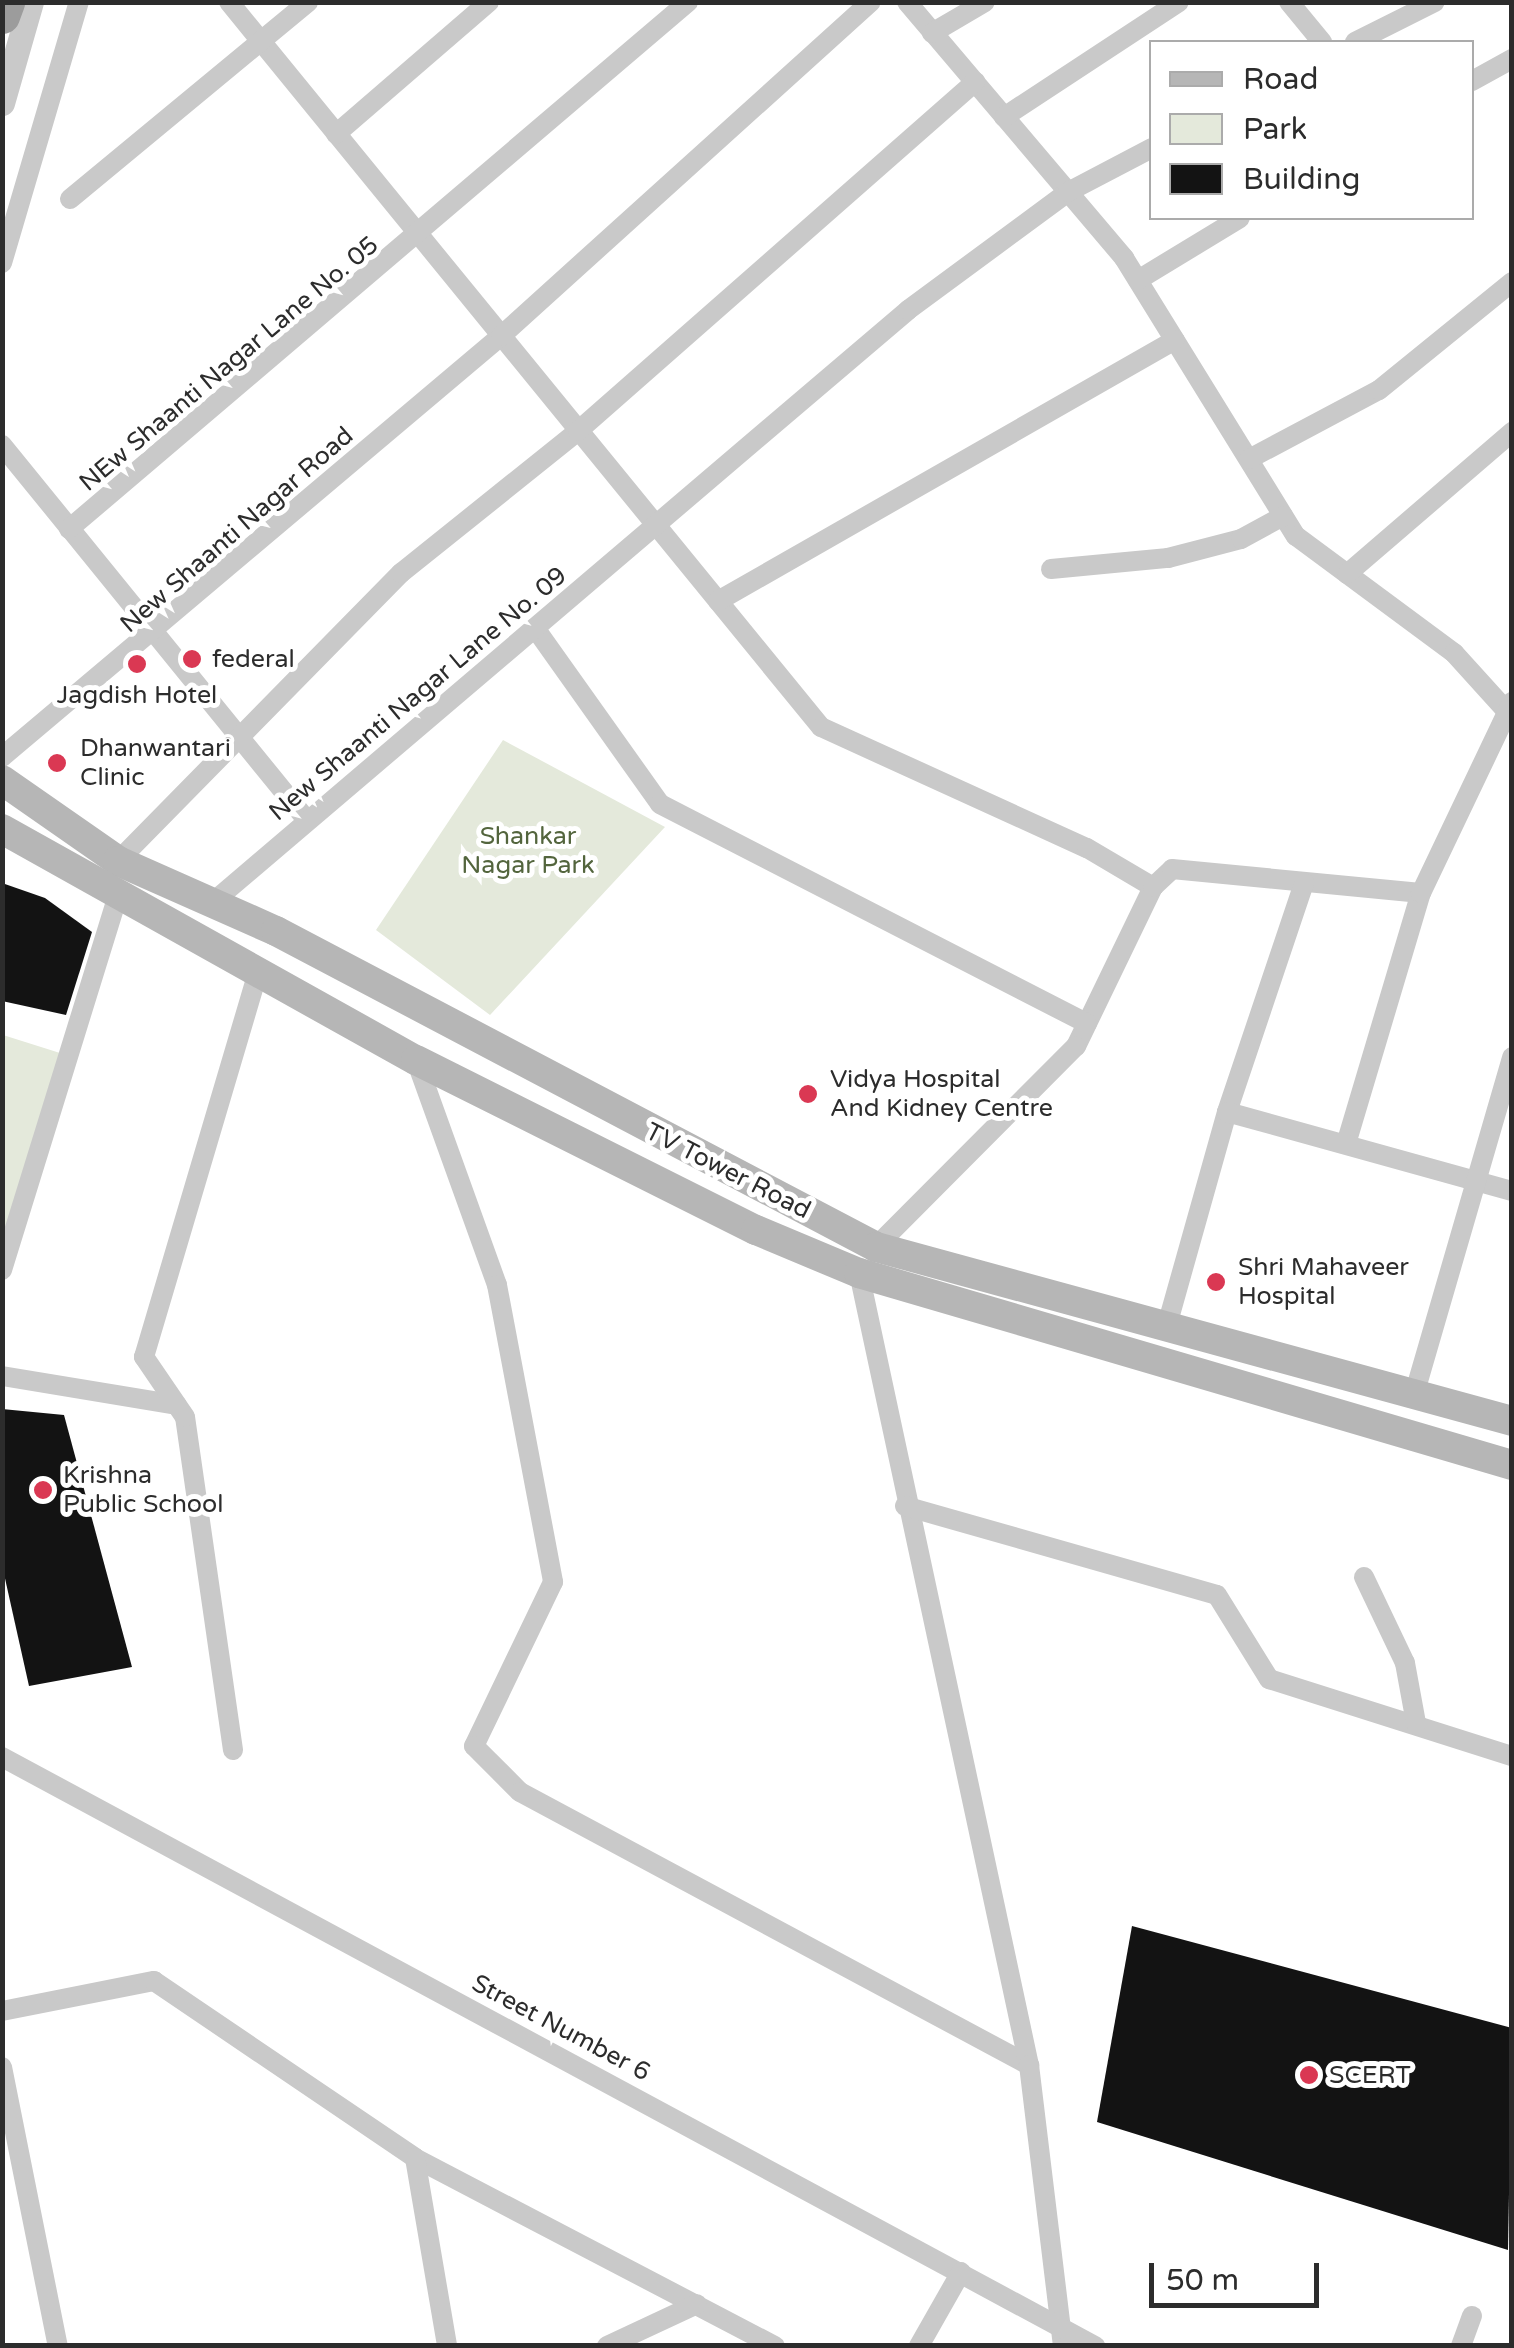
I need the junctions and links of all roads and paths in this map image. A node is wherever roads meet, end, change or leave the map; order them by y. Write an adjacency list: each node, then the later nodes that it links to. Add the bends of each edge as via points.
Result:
1 (6, 2): 14 (highway)
2 (31, 2): 22 (street)
3 (79, 2): 30 (street)
4 (229, 2): 18 (street)
5 (308, 2): 18 (street)
6 (489, 2): 24 (street)
7 (688, 2): 29 (street, NEw Shaanti Nagar Lane No. 05)
8 (871, 2): 33 (street, New Shaanti Nagar Road)
9 (907, 2): 15 (street)
10 (985, 2): 15 (street)
11 (1179, 2): 23 (street)
12 (1289, 2): 16 (street)
13 (1435, 2): 17 (street)
14 (2, 16)
15 (932, 33): 21 (street)
16 (1320, 40)
17 (1359, 40)
18 (264, 45): 24 (street); 27 (street)
19 (1512, 59): 20 (street)
20 (1474, 80)
21 (975, 82): 23 (street); 35 (street)
22 (2, 103)
23 (1004, 117): 26 (street)
24 (336, 134): 29 (street)
25 (1149, 150): 26 (street, New Shaanti Nagar Lane No. 09)
26 (1068, 192): 31 (street); 40 (street, New Shaanti Nagar Lane No. 09, via 908,310)
27 (70, 199)
28 (1237, 220): 31 (street)
29 (420, 238): 33 (street); 41 (street, NEw Shaanti Nagar Lane No. 05)
30 (2, 263)
31 (1138, 280): 34 (street)
32 (1512, 282): 38 (street, via 1379,390)
33 (501, 336): 35 (street); 46 (street, New Shaanti Nagar Road)
34 (1174, 340): 38 (street); 44 (street)
35 (578, 431): 40 (street); 48 (street, via 401,573)
36 (1512, 432): 43 (street)
37 (2, 445): 41 (street)
38 (1248, 459): 39 (street)
39 (1283, 516): 42 (street, via 1242,540 1168,558); 43 (street)
40 (656, 526): 44 (street); 45 (street, New Shaanti Nagar Lane No. 09)
41 (69, 529): 46 (street)
42 (1051, 570)
43 (1347, 574): 47 (street, via 1454,653)
44 (718, 601): 55 (street, via 821,727 1087,848)
45 (535, 628): 51 (street, New Shaanti Nagar Lane No. 09); 60 (street, via 660,804)
46 (154, 635): 48 (street); 49 (street, New Shaanti Nagar Road)
47 (1508, 708): 56 (street)
48 (236, 734): 51 (street); 53 (street)
49 (2, 757)
50 (2, 780): 53 (main road, TV Tower Road)
51 (306, 819): 58 (street, New Shaanti Nagar Lane No. 09)
52 (2, 829): 57 (main road, TV Tower Road)
53 (118, 861): 58 (main road, TV Tower Road)
54 (1304, 883): 55 (street, via 1172,869); 56 (street); 63 (street)
55 (1153, 887): 60 (street)
56 (1421, 893): 64 (street)
57 (116, 901): 59 (main road, TV Tower Road); 68 (street)
58 (213, 902): 67 (main road, TV Tower Road)
59 (259, 969): 62 (main road, TV Tower Road); 73 (street, via 144,1357)
60 (1087, 1023): 67 (street, via 1076,1046)
61 (1512, 1057): 65 (street)
62 (416, 1060): 69 (main road, TV Tower Road); 83 (street, via 496,1285 553,1582 474,1746 520,1792)
63 (1227, 1112): 64 (street); 70 (street)
64 (1346, 1144): 65 (street)
65 (1477, 1180): 66 (street); 72 (street)
66 (1512, 1191)
67 (876, 1247): 70 (main road, TV Tower Road)
68 (2, 1270)
69 (859, 1273): 75 (main road, TV Tower Road); 76 (street)
70 (1166, 1329): 72 (main road, TV Tower Road)
71 (2, 1376): 73 (street)
72 (1414, 1395): 74 (main road, TV Tower Road)
73 (177, 1405): 79 (street)
74 (1512, 1421)
75 (1512, 1466)
76 (905, 1506): 78 (street, via 1217,1594 1269,1679); 83 (street)
77 (1364, 1577): 78 (street, via 1405,1663)
78 (1416, 1723): 80 (street)
79 (233, 1750)
80 (1512, 1756)
81 (2, 1757): 86 (street, Street Number 6)
82 (2, 2010): 85 (street, via 154,1981)
83 (1029, 2065): 89 (street)
84 (2, 2068): 90 (street)
85 (416, 2158): 87 (street); 91 (street)
86 (961, 2272): 89 (street, Street Number 6); 94 (street)
87 (697, 2304): 92 (street); 93 (street)
88 (1472, 2316): 97 (street)
89 (1057, 2324): 95 (street); 96 (street, Street Number 6)
90 (58, 2346)
91 (447, 2346)
92 (607, 2346)
93 (776, 2346)
94 (919, 2346)
95 (1064, 2346)
96 (1095, 2346)
97 (1461, 2346)

